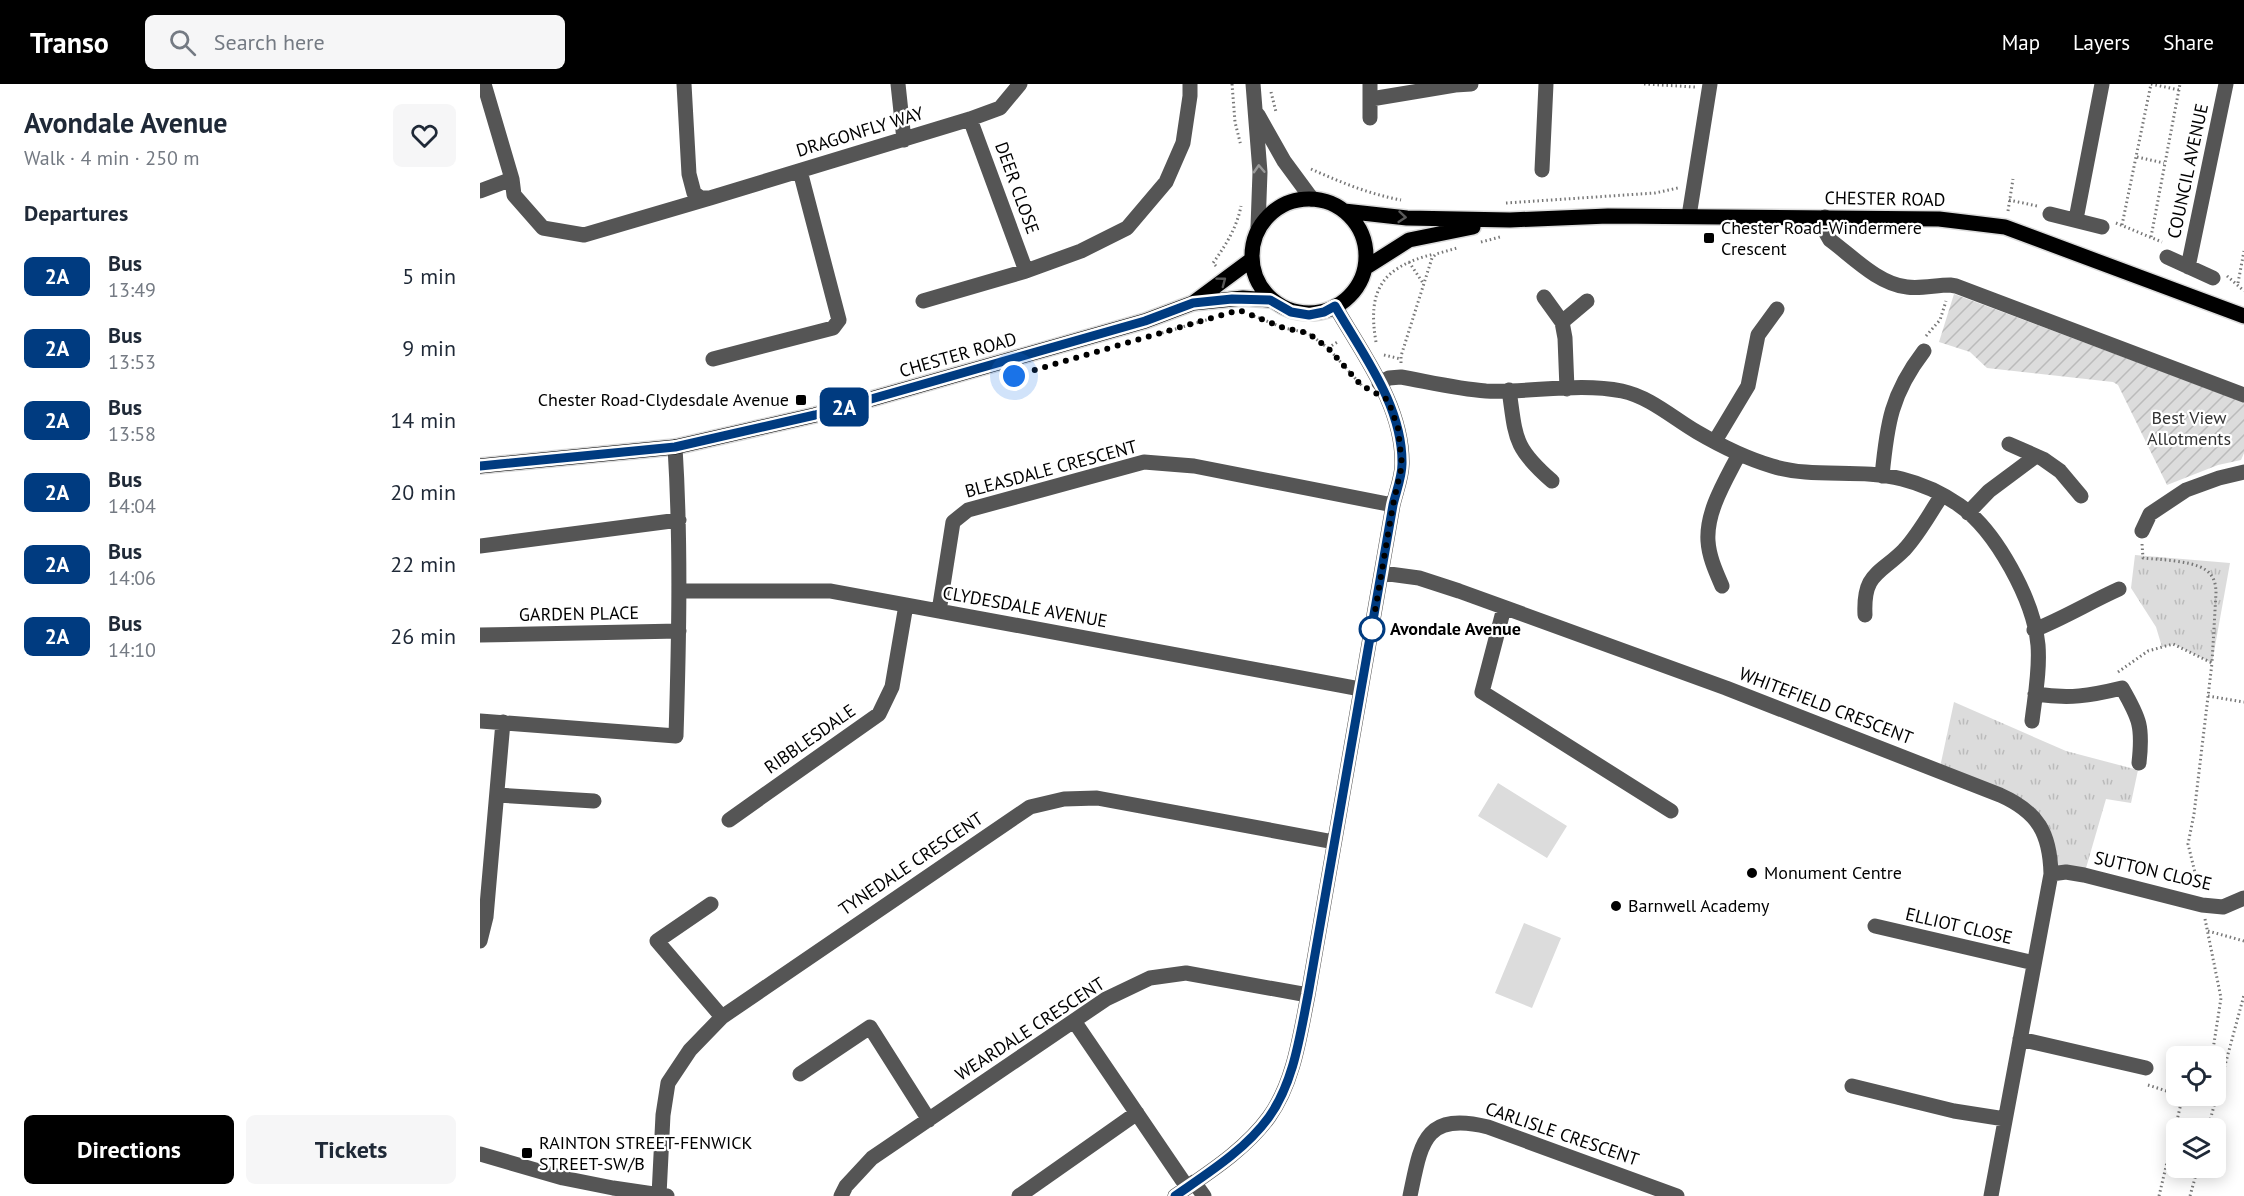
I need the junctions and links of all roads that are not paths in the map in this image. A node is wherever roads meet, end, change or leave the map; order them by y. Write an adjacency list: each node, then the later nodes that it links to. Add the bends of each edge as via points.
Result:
1 (484, 84): 19 (street, DRAGONFLY WAY)
2 (684, 84): 21 (street, via 688,174 694,193)
3 (898, 84): 16 (street)
4 (1020, 84): 15 (street, DRAGONFLY WAY, via 1000,108)
5 (1190, 84): 35 (street, via 1183,143 1166,182 1127,228 1081,251)
6 (1253, 84): 13 (street)
7 (1471, 84): 12 (street)
8 (1546, 84): 17 (street)
9 (2102, 84): 24 (street)
10 (2226, 84): 33 (street, COUNCIL AVENUE)
11 (1709, 86): 26 (street)
12 (1370, 91): 14 (street)
13 (1254, 107): 22 (street, via 1284,161); 29 (street, one-way to 13, via 1260,172)
14 (1370, 118)
15 (970, 119): 16 (street, DRAGONFLY WAY); 35 (street, DEER CLOSE)
16 (904, 140): 18 (street, DRAGONFLY WAY)
17 (1542, 170)
18 (801, 171): 21 (street, DRAGONFLY WAY); 47 (street, via 839,320 833,328)
19 (512, 179): 20 (street); 21 (street, DRAGONFLY WAY, via 514,195 543,228 584,235)
20 (480, 191)
21 (706, 198)
22 (1312, 199): 23 (main road); 29 (main road, via 1280,207)
23 (1344, 211): 28 (main road, CHESTER ROAD, one-way to 28, via 1407,218); 34 (main road, via 1363,237)
24 (2077, 211): 25 (street); 30 (street)
25 (2050, 214)
26 (1689, 216): 27 (main road, CHESTER ROAD); 28 (main road, CHESTER ROAD)
27 (1825, 217): 44 (main road, CHESTER ROAD, via 1939,219 2005,227); 51 (street, via 1830,240 1875,274 1905,287 1950,285)
28 (1510, 220): 34 (main road, CHESTER ROAD, via 1409,240)
29 (1258, 227): 32 (main road)
30 (2102, 227)
31 (2166, 257): 33 (street)
32 (1251, 260): 38 (main road, via 1256,281); 41 (main road, one-way to 32)
33 (2188, 267): 36 (street)
34 (1365, 268): 42 (main road, via 1351,296)
35 (1026, 271): 39 (street)
36 (2213, 278)
37 (1544, 297): 45 (street)
38 (1270, 300): 41 (main road, via 1243,298); 42 (main road, via 1291,312 1309,315)
39 (923, 301)
40 (1587, 301): 45 (street)
41 (1193, 303): 54 (main road, CHESTER ROAD, via 1145,321 827,412)
42 (1335, 306): 48 (street)
43 (1776, 309): 52 (street, via 1758,335 1748,386)
44 (2244, 316)
45 (1562, 322): 49 (street)
46 (1924, 351): 59 (street, via 1907,373 1891,409)
47 (713, 358)
48 (1380, 383): 50 (street, via 1401,377); 63 (street, via 1398,428 1402,465)
49 (1567, 388): 50 (street); 52 (street, via 1623,391 1658,406)
50 (1509, 390): 60 (street, via 1516,439 1523,453)
51 (2244, 395)
52 (1715, 441): 55 (street)
53 (2009, 444): 56 (street)
54 (675, 447): 57 (main road, CHESTER ROAD); 65 (street)
55 (1739, 454): 59 (street, via 1774,467 1813,473); 69 (street, via 1710,522 1708,541)
56 (2036, 456): 62 (street, via 2060,471); 64 (street, via 1989,491)
57 (480, 466)
58 (2244, 472): 66 (street, via 2186,490 2150,514)
59 (1882, 476): 61 (street, via 1930,488)
60 (1552, 481)
61 (1942, 495): 64 (street); 75 (street, via 1904,549 1872,577 1864,596)
62 (2081, 496)
63 (1393, 505): 68 (street); 74 (street, BLEASDALE CRESCENT, via 1194,466 1144,462 968,510 953,522)
64 (1968, 513): 76 (street, via 2007,561 2025,596)
65 (679, 520): 67 (street); 71 (street)
66 (2142, 531)
67 (480, 546)
68 (1382, 573): 73 (street, WHITEFIELD CRESCENT, via 1419,578); 79 (street)
69 (1722, 586)
70 (2119, 589): 76 (street)
71 (680, 591): 72 (street, CLYDESDALE AVENUE, via 831,591); 77 (street)
72 (906, 605): 74 (street, CLYDESDALE AVENUE); 88 (street, RIBBLESDALE, via 892,687 879,714)
73 (1504, 608): 87 (street, via 1482,692); 90 (street, WHITEFIELD CRESCENT, via 1726,688 2020,804 2046,836)
74 (939, 611): 79 (street, CLYDESDALE AVENUE)
75 (1865, 615)
76 (2034, 630): 80 (street, via 2038,643)
77 (679, 631): 78 (street, GARDEN PLACE); 83 (street, via 676,735)
78 (480, 635)
79 (1361, 689): 89 (street)
80 (2035, 694): 82 (street); 84 (street, via 2060,698 2122,688 2138,717 2142,737)
81 (480, 721): 83 (street)
82 (2032, 721)
83 (503, 722): 85 (street)
84 (2139, 764)
85 (497, 795): 86 (street); 93 (street)
86 (594, 801)
87 (1671, 811)
88 (729, 820)
89 (1334, 842): 97 (street); 98 (street, TYNEDALE CRESCENT, via 1097,798 1064,799 1030,807)
90 (2051, 874): 91 (street, SUTTON CLOSE, via 2084,875 2202,905 2223,907); 96 (street, WHITEFIELD CRESCENT)
91 (2244, 898)
92 (711, 904): 98 (street, via 657,941)
93 (483, 917): 95 (street)
94 (1875, 926): 96 (street, ELLIOT CLOSE)
95 (480, 941)
96 (2034, 963): 100 (street, WHITEFIELD CRESCENT)
97 (1308, 995): 99 (street, WEARDALE CRESCENT, via 1186,973 1150,978 1106,999); 108 (street, via 1297,1050 1270,1116 1250,1139)
98 (722, 1017): 109 (street, TYNEDALE CRESCENT, via 690,1050 668,1083 663,1115)
99 (1074, 1021): 104 (street); 105 (street, WEARDALE CRESCENT)
100 (2020, 1039): 101 (street); 106 (street, WHITEFIELD CRESCENT)
101 (2146, 1068)
102 (800, 1074): 105 (street, via 870,1026)
103 (1852, 1086): 106 (street)
104 (1137, 1113): 108 (street); 111 (street)
105 (929, 1119): 110 (street, WEARDALE CRESCENT, via 872,1158)
106 (2005, 1119): 115 (street, WHITEFIELD CRESCENT)
107 (480, 1154): 109 (street, via 563,1178)
108 (1185, 1189): 112 (street)
109 (663, 1195)
110 (841, 1196)
111 (1019, 1196)
112 (1204, 1196)
113 (1410, 1196): 114 (street, CARLISLE CRESCENT, via 1420,1147 1430,1134 1447,1125 1468,1122)
114 (1677, 1196)
115 (1991, 1196)

